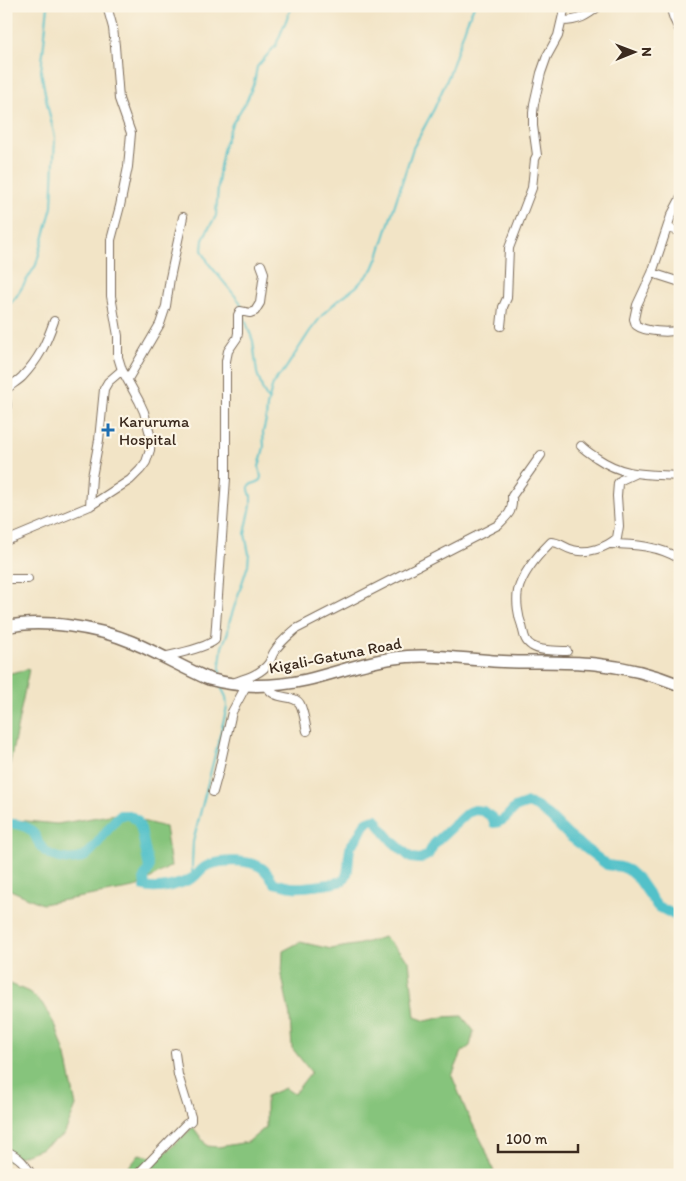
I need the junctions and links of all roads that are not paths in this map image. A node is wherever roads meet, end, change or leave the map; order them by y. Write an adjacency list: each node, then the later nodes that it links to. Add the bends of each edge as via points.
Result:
1 (107, 6): 17 (street, via 113,28 119,99 131,133 128,167 110,250 111,296)
2 (565, 6): 5 (street)
3 (599, 6): 5 (street, via 578,19)
4 (670, 6): 6 (street)
5 (562, 21): 15 (street, via 541,73 534,104 537,155 532,188 509,248 509,287)
6 (680, 31)
7 (680, 199): 9 (street)
8 (183, 217): 18 (street, via 160,324)
9 (667, 228): 10 (street); 12 (street)
10 (680, 231)
11 (262, 265): 34 (street, via 260,303 255,312 239,312 238,334 226,356 226,478 215,640)
12 (652, 274): 13 (street); 16 (street, via 637,305 636,325 648,330)
13 (680, 282)
14 (54, 321): 19 (street, via 37,359)
15 (501, 326)
16 (680, 330)
17 (122, 370): 18 (street); 26 (street, via 104,389)
18 (128, 379): 26 (street, via 148,424 150,450 146,462 130,480)
19 (6, 390)
20 (6, 399): 21 (street)
21 (6, 413)
22 (581, 446): 24 (street, via 605,463)
23 (541, 455): 35 (street, via 512,496 511,512 498,525 296,629 284,639 257,674)
24 (634, 474): 25 (street); 28 (street, via 618,483 619,530 617,538)
25 (680, 476)
26 (90, 506): 27 (street)
27 (6, 541)
28 (610, 544): 29 (street, via 639,545); 33 (street, via 588,551 572,550 551,542 528,570 518,591 520,622 530,645 538,649)
29 (680, 559)
30 (6, 579): 31 (street)
31 (28, 579)
32 (6, 627): 34 (highway, Kigali-Gatuna Road, via 31,624 84,628 120,637)
33 (567, 650)
34 (163, 657): 35 (highway, Kigali-Gatuna Road, via 209,679)
35 (231, 684): 37 (highway, Kigali-Gatuna Road)
36 (680, 684): 38 (highway, Kigali-Gatuna Road, via 596,664 418,656 395,658 307,680)
37 (246, 686): 38 (highway, Kigali-Gatuna Road); 40 (street, via 232,712)
38 (267, 686): 39 (street, via 274,694 297,701)
39 (307, 731)
40 (213, 792)
41 (174, 1052): 44 (street, via 191,1121)
42 (6, 1151): 43 (street, via 18,1157)
43 (32, 1175)
44 (137, 1175)

